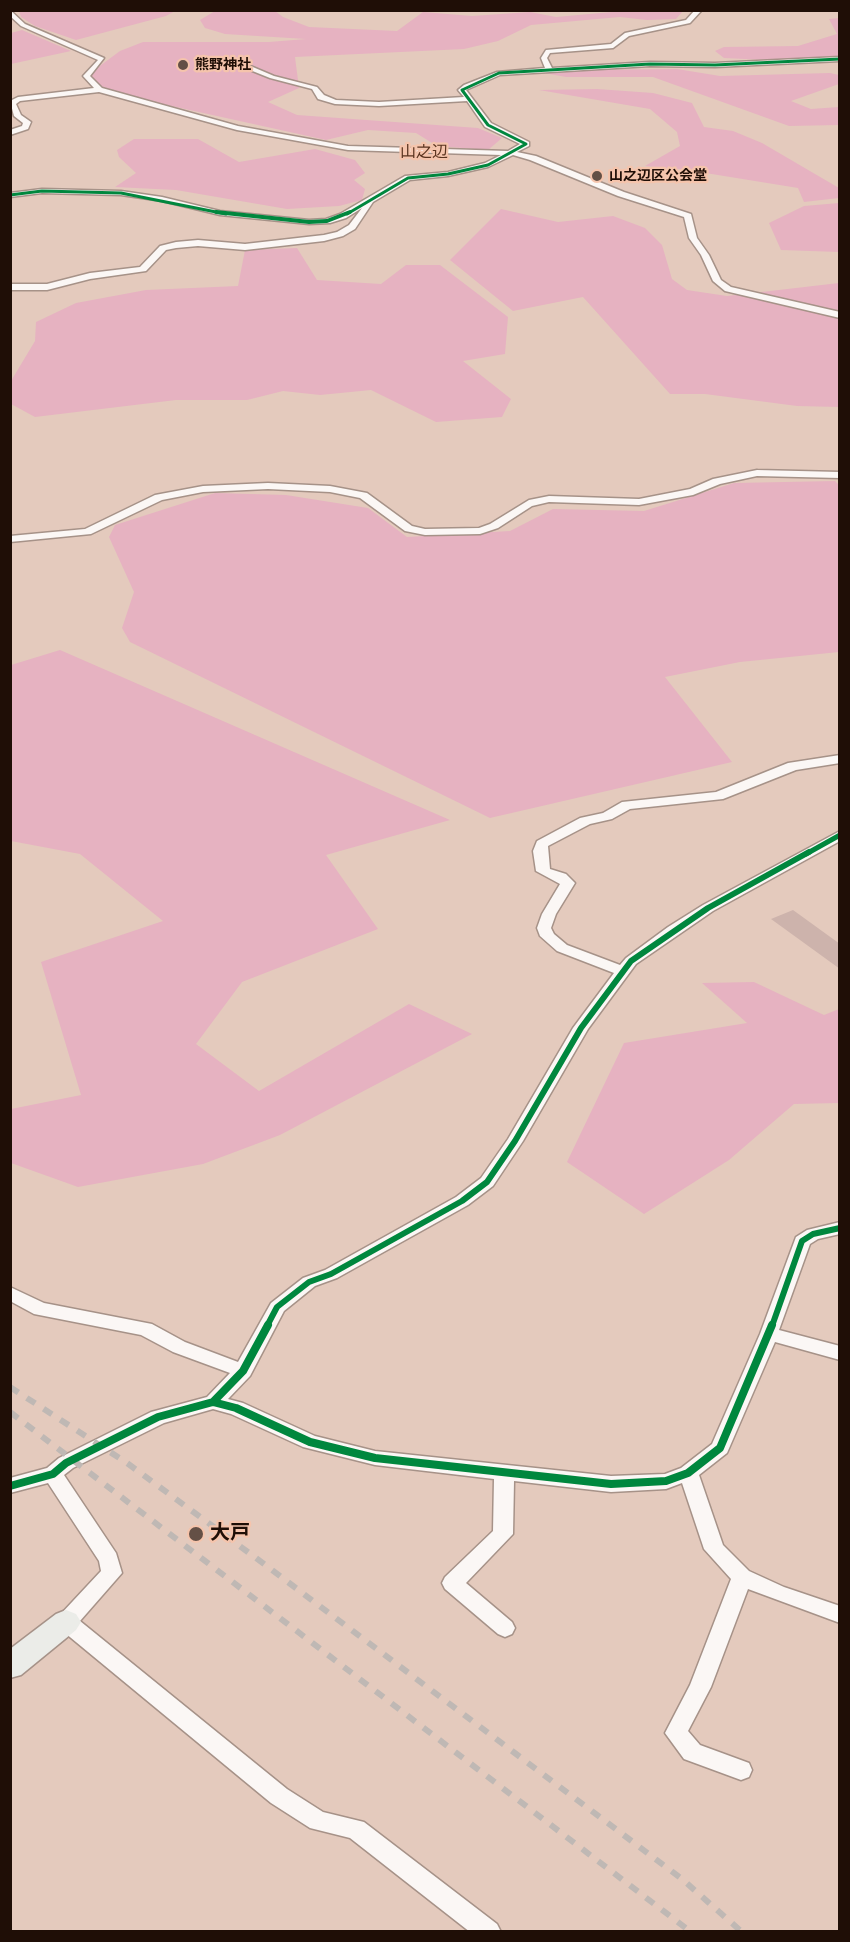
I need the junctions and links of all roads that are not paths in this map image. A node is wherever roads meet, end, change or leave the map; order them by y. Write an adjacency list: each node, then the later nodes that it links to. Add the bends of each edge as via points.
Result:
1 (699, 10): 5 (street, via 688,22 627,34 613,46 548,51 544,58)
2 (10, 12): 6 (street, via 23,25 102,59 86,74)
3 (840, 59): 5 (street)
4 (206, 64): 7 (street, via 246,66 315,88 321,98 335,102)
5 (549, 69): 7 (street, via 488,77 462,88)
6 (99, 90): 8 (street, via 18,99 12,103 18,116 27,122 25,127); 9 (street, via 237,128 348,148)
7 (468, 99): 9 (street, via 491,128 526,143)
8 (10, 133)
9 (513, 153): 11 (street, via 470,170 408,178); 13 (street, via 688,216 693,238 717,281 728,289)
10 (10, 195): 11 (street, via 42,191 121,193 220,213 309,222 343,216)
11 (371, 201): 12 (street, via 352,226 324,238 254,247 176,245 163,248 143,268 46,287)
12 (10, 287)
13 (840, 315)
14 (840, 475): 15 (street, via 757,473 717,481 693,492 639,501 549,499 529,503 480,531 409,529 363,495 330,489 203,489 159,497 87,532)
15 (10, 539)
16 (840, 759): 18 (street, via 793,766 718,796 627,805 542,844 543,872 568,883 549,914 544,928 547,936 562,948)
17 (840, 835): 18 (street, via 673,930 646,948)
18 (623, 971): 23 (street, via 581,1028 487,1182 462,1201 331,1274 309,1282 277,1307)
19 (840, 1228): 21 (street, via 813,1234 802,1241)
20 (10, 1293): 23 (street, via 40,1309 146,1329 179,1347)
21 (769, 1334): 22 (street); 26 (street, via 720,1448)
22 (840, 1353)
23 (243, 1371): 24 (street)
24 (213, 1402): 25 (street, via 339,1451); 27 (street, via 158,1417 66,1463)
25 (504, 1472): 26 (street, via 633,1484 666,1481); 32 (street, via 503,1534 452,1583)
26 (688, 1473): 29 (street, via 714,1549)
27 (53, 1474): 28 (street); 31 (street, via 109,1559 112,1573)
28 (10, 1486)
29 (742, 1577): 30 (street); 34 (street, via 700,1688 676,1733 692,1752)
30 (840, 1615)
31 (66, 1622): 33 (main road); 35 (street, via 279,1796 318,1821 356,1829)
32 (505, 1628)
33 (10, 1666)
34 (741, 1770)
35 (489, 1932)

